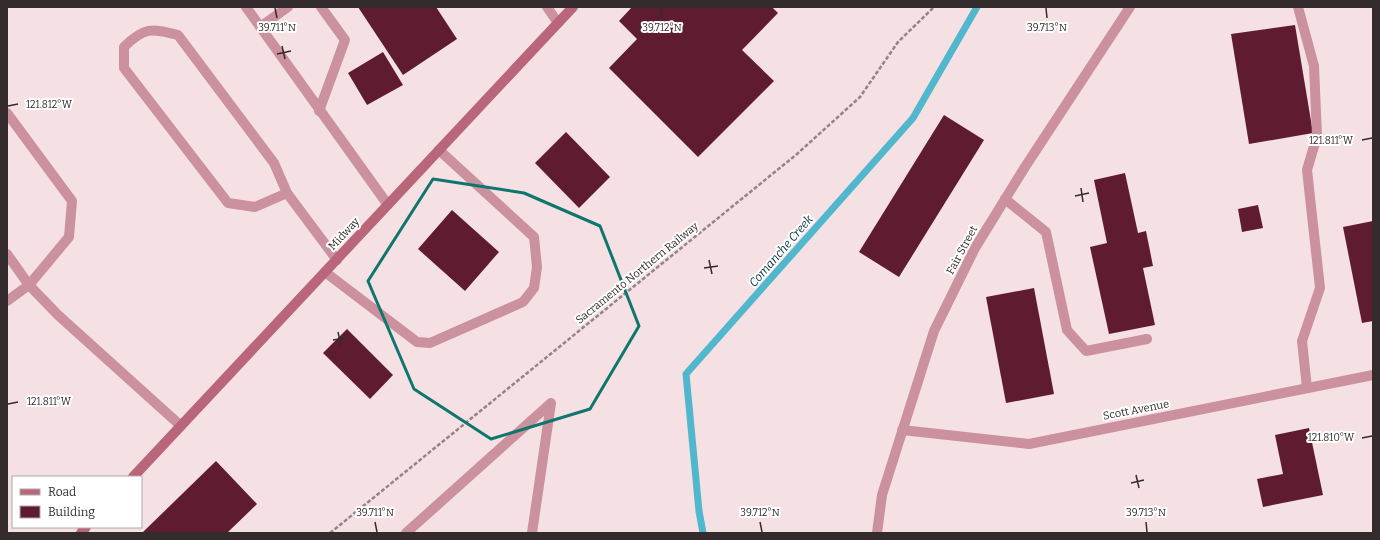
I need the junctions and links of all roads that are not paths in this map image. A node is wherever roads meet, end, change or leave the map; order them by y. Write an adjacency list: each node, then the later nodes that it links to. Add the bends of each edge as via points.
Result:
1 (246, 7): 9 (street)
2 (288, 7): 9 (street)
3 (321, 7): 10 (street, via 345,40)
4 (546, 7): 8 (street)
5 (573, 7): 8 (main road, Midway)
6 (1130, 7): 14 (street, Fair Street)
7 (1298, 7): 23 (street, via 1314,66 1317,136 1307,170 1320,288 1302,342)
8 (558, 22): 12 (main road, Midway)
9 (260, 27): 10 (street)
10 (320, 111): 15 (street)
11 (7, 113): 19 (street, via 72,201 69,237)
12 (440, 150): 15 (main road, Midway); 18 (street, via 534,237 537,267 534,288 522,302 430,343 417,342)
13 (287, 193): 13 (street, via 274,163 178,35 156,29 137,34 124,47 124,68 228,203 255,207); 17 (street)
14 (1005, 199): 21 (street, via 1046,232 1067,330 1086,351); 25 (street, Fair Street, via 975,248 934,331)
15 (388, 205): 17 (main road, Midway)
16 (7, 254): 19 (street)
17 (337, 260): 18 (main road, Midway)
18 (325, 272): 24 (main road, Midway)
19 (29, 285): 20 (street); 24 (street, via 58,315)
20 (7, 301)
21 (1147, 339)
22 (1373, 375): 23 (street, Scott Avenue)
23 (1307, 388): 25 (street, Scott Avenue, via 1029,444)
24 (181, 426): 26 (main road, Midway)
25 (902, 430): 29 (street, Fair Street, via 882,495)
26 (134, 476)
27 (406, 533): 28 (street, via 551,403)
28 (532, 533)
29 (877, 533)

